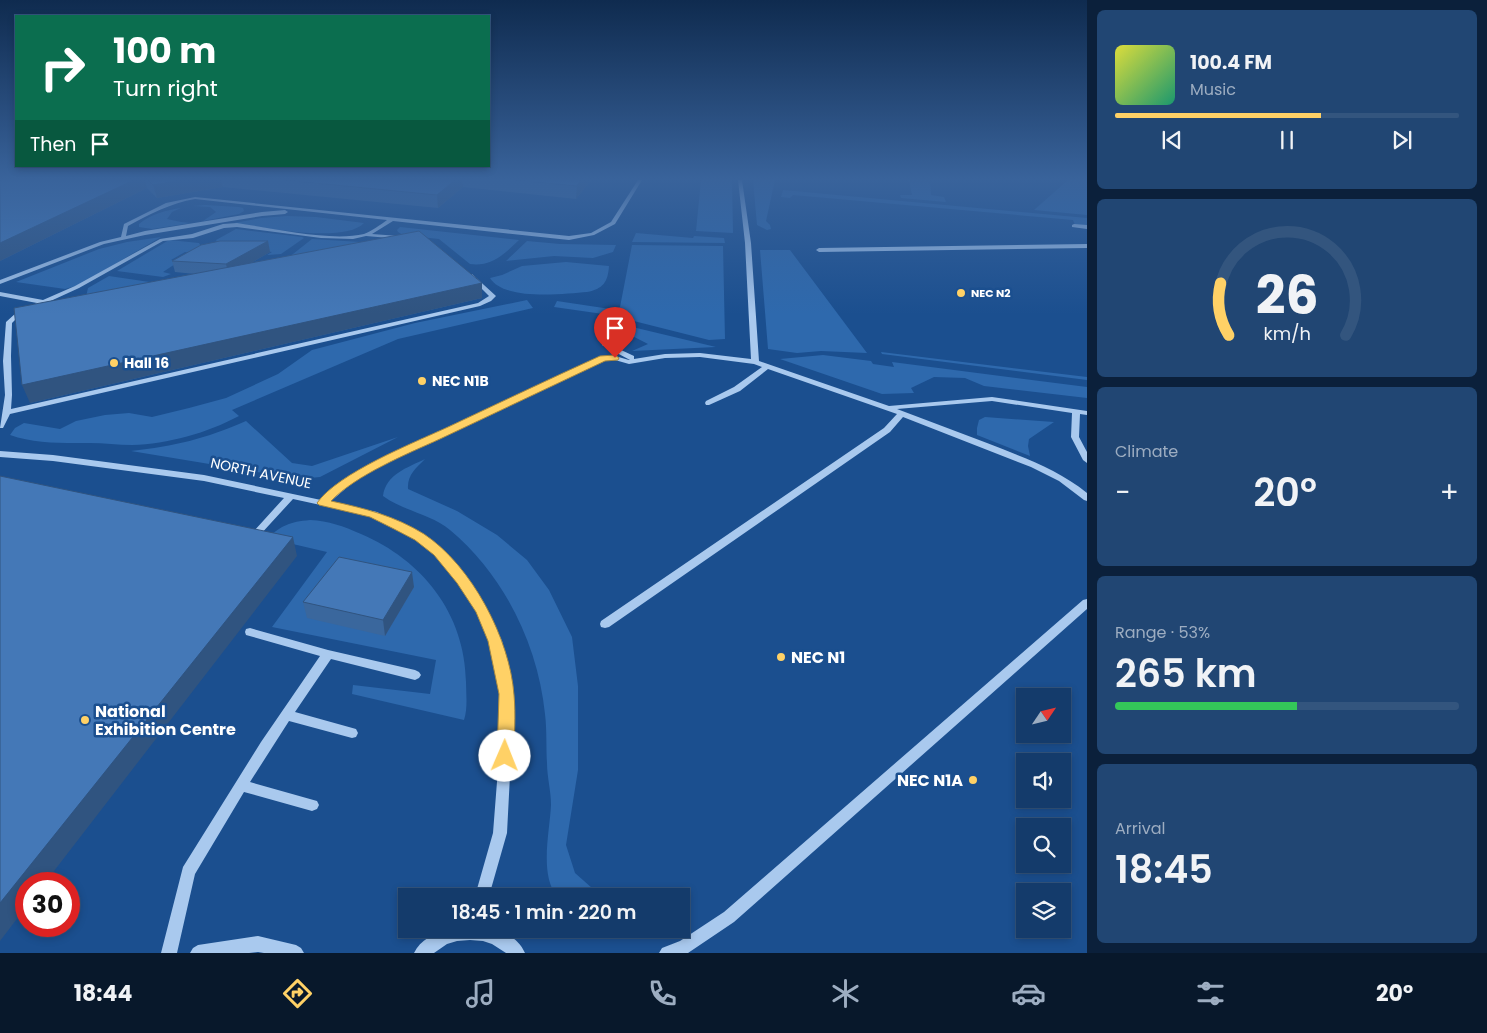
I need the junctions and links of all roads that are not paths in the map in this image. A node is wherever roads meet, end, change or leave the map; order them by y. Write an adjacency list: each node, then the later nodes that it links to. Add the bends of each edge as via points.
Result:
1 (127, 224): 14 (street)
2 (199, 224): 7 (street)
3 (383, 224): 13 (street)
4 (460, 224): 11 (street)
5 (610, 224): 11 (street, via 592,234 570,238)
6 (746, 224): 24 (street)
7 (196, 225): 12 (street); 14 (street)
8 (499, 225): 11 (street)
9 (1074, 226): 10 (street)
10 (1087, 227)
11 (494, 231)
12 (202, 233): 13 (street, via 237,225 334,237); 21 (street, via 162,240 77,287)
13 (367, 234): 15 (street)
14 (123, 238): 19 (street)
15 (404, 238)
16 (1087, 246): 17 (street)
17 (819, 250)
18 (467, 271): 29 (street, via 488,289 493,296 490,300)
19 (0, 282)
20 (0, 294): 21 (street)
21 (42, 302): 29 (street, via 9,322)
22 (604, 344): 23 (street)
23 (636, 360): 24 (street, via 700,355); 37 (street, via 604,358 415,446 336,489)
24 (755, 362): 25 (street)
25 (768, 366): 26 (street, via 738,389); 27 (street)
26 (709, 403)
27 (889, 408): 28 (street, via 992,400); 30 (street)
28 (1076, 411): 31 (street); 34 (street, via 1075,437)
29 (6, 413): 32 (street)
30 (902, 413): 36 (street, via 1043,469 1074,486); 40 (street, via 887,430)
31 (1087, 413)
32 (0, 426)
33 (0, 454): 35 (street, NORTH AVENUE, via 204,478)
34 (1087, 460)
35 (291, 496): 37 (street, NORTH AVENUE); 38 (street)
36 (1087, 498)
37 (323, 503): 48 (street, NORTH AVENUE, via 374,514 420,538 438,552 462,580 496,641 507,694 505,756 500,833)
38 (256, 534)
39 (1087, 603): 56 (street, via 728,917 684,947)
40 (605, 624)
41 (250, 632): 42 (street)
42 (328, 654): 43 (street); 44 (street)
43 (414, 675)
44 (286, 715): 45 (street); 46 (street)
45 (352, 733)
46 (242, 785): 47 (street); 51 (street, via 188,872)
47 (312, 805)
48 (484, 888)
49 (443, 938): 54 (street)
50 (500, 938): 55 (street)
51 (169, 953)
52 (198, 953): 53 (street, via 258,944)
53 (296, 953)
54 (422, 953)
55 (517, 953)
56 (667, 953)

